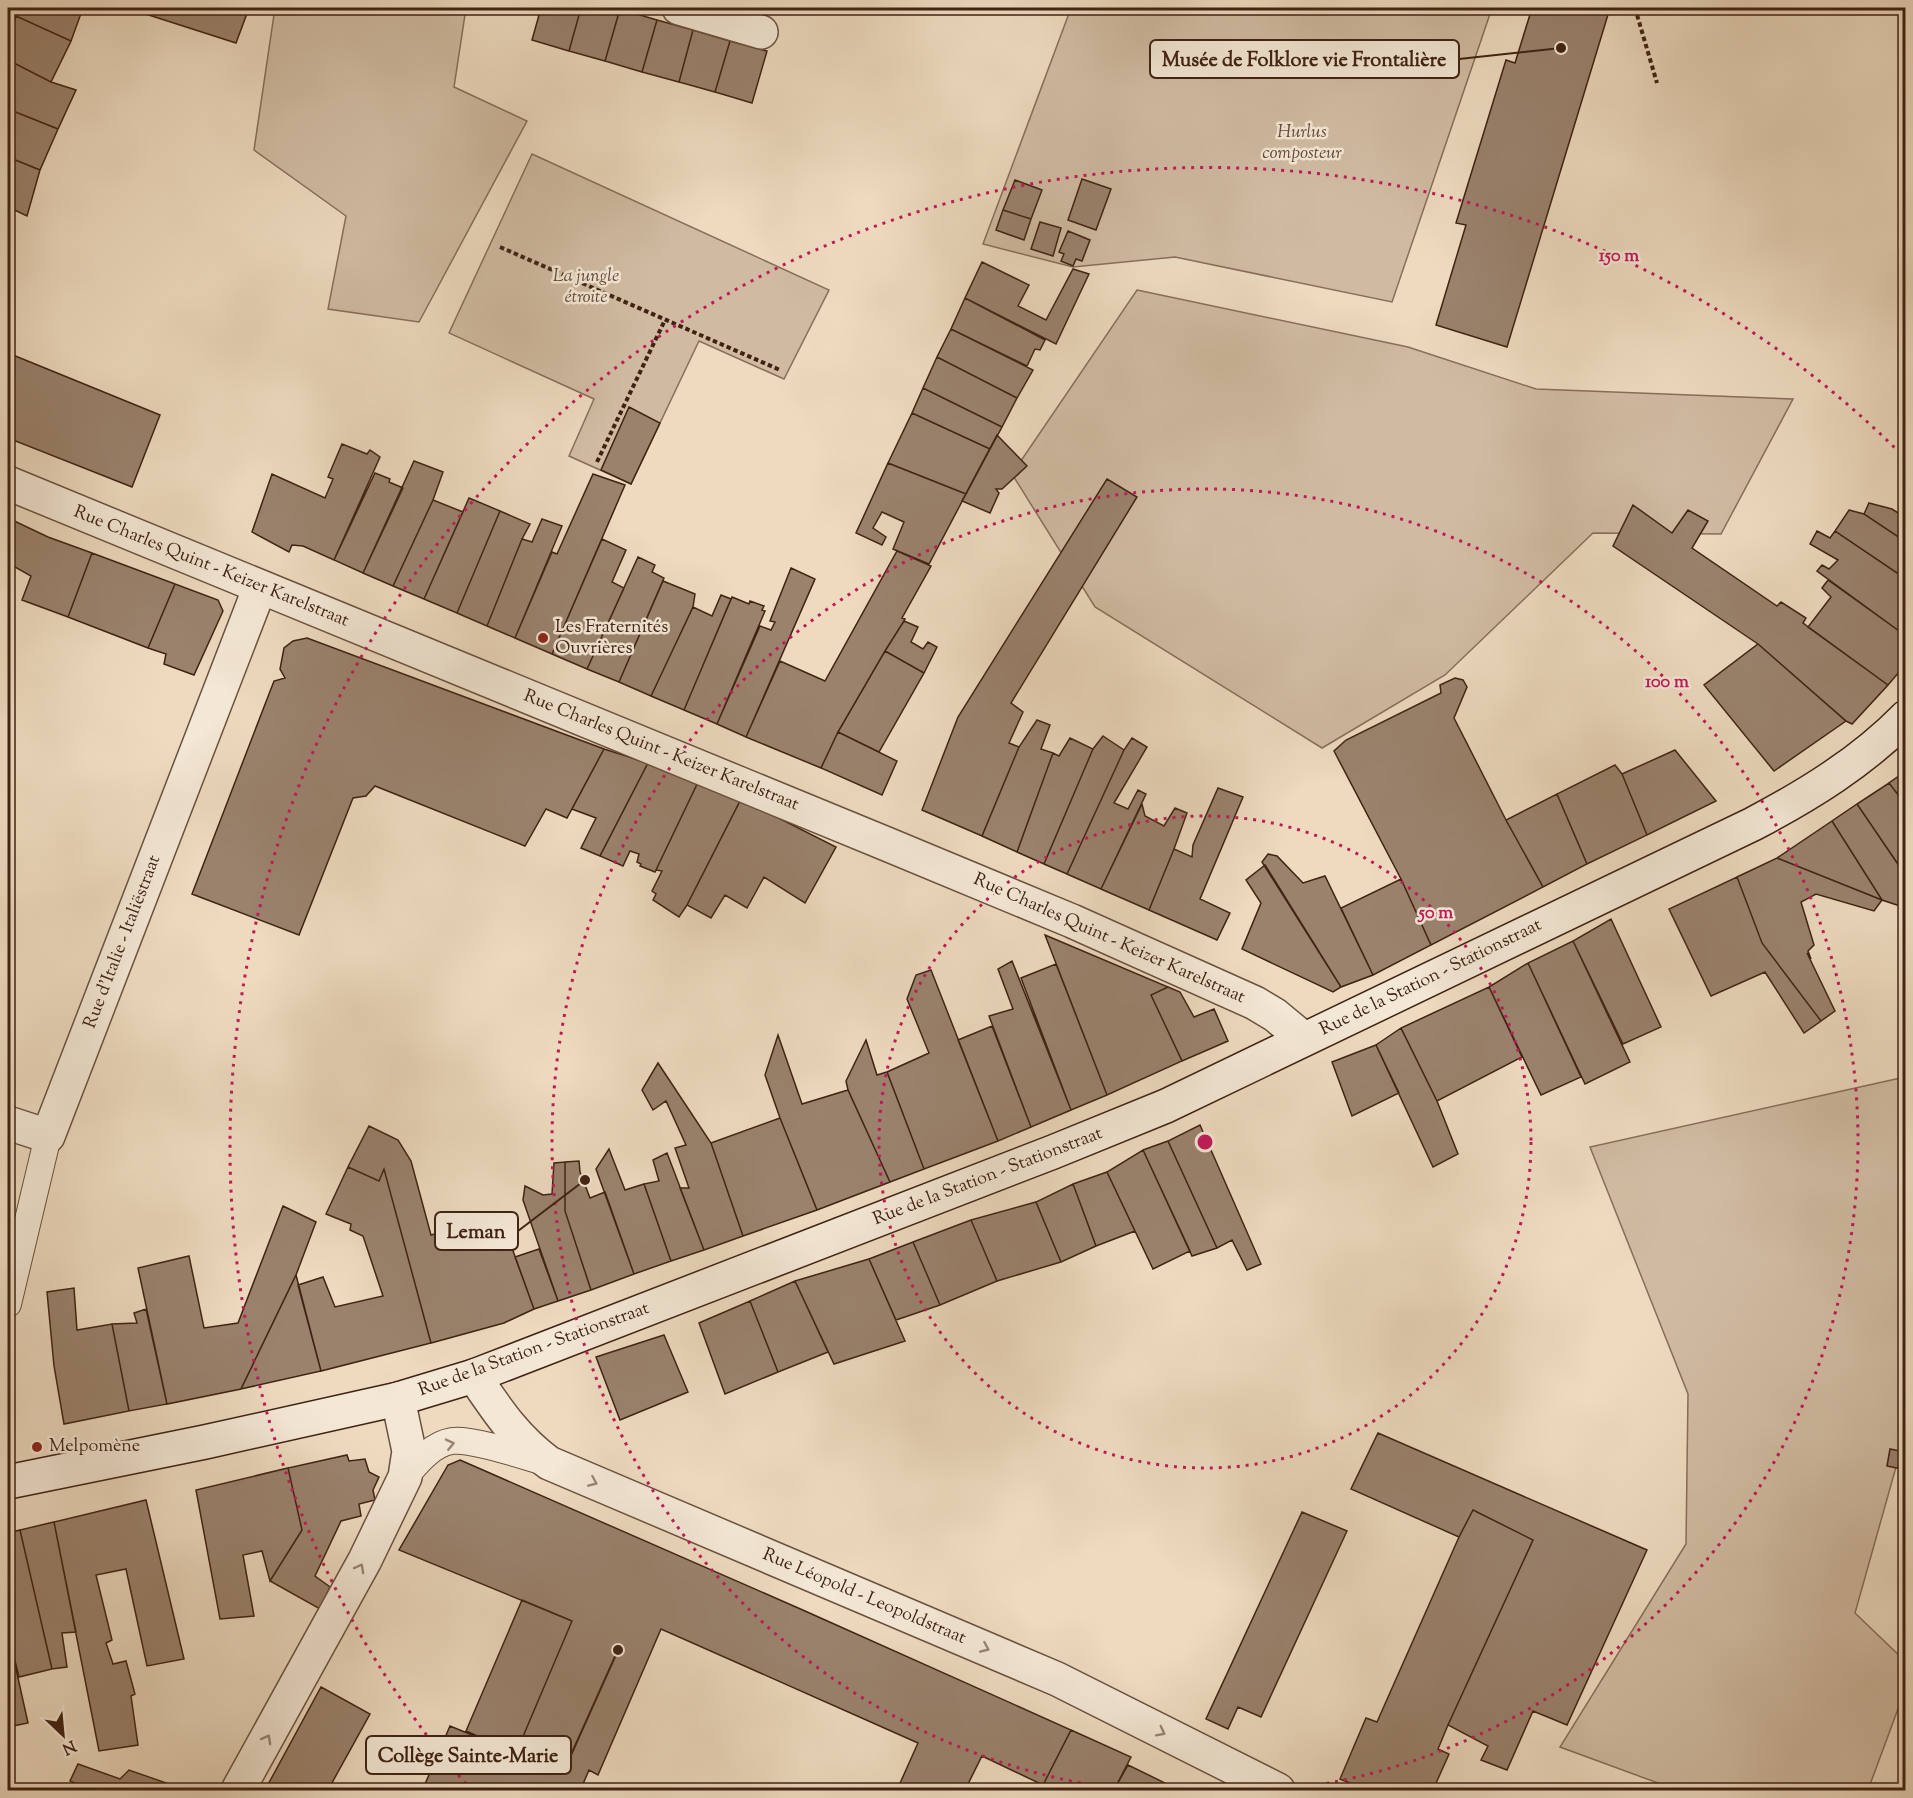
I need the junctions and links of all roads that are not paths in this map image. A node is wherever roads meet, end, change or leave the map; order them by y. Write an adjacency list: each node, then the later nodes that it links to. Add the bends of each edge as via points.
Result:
1 (679, 8): 2 (street)
2 (760, 32)
3 (8, 483): 4 (street, Rue Charles Quint - Keizer Karelstraat)
4 (260, 587): 6 (street, Rue Charles Quint - Keizer Karelstraat, via 1072,921 1255,1003); 8 (street, Rue d'Italie - Italiëstraat)
5 (1905, 717): 6 (street, Rue de la Station - Stationstraat, via 1829,780 1779,810)
6 (1304, 1039): 10 (street, Rue de la Station - Stationstraat, via 1166,1106 1075,1143)
7 (8, 1124): 8 (street)
8 (48, 1136): 9 (lane, Rue d'Italie - Italiëstraat)
9 (8, 1304)
10 (474, 1376): 11 (street, Rue de la Station - Stationstraat); 12 (street, Rue Léopold - Leopoldstraat, via 513,1432)
11 (398, 1399): 13 (street, via 409,1451); 14 (street, Rue de la Station - Stationstraat)
12 (549, 1463): 13 (lane, one-way to 12, via 421,1458 452,1440); 16 (street, Rue Léopold - Leopoldstraat, one-way to 16, via 1057,1679)
13 (405, 1478): 15 (street, one-way to 13, via 365,1560)
14 (8, 1482)
15 (238, 1791)
16 (1278, 1791)

